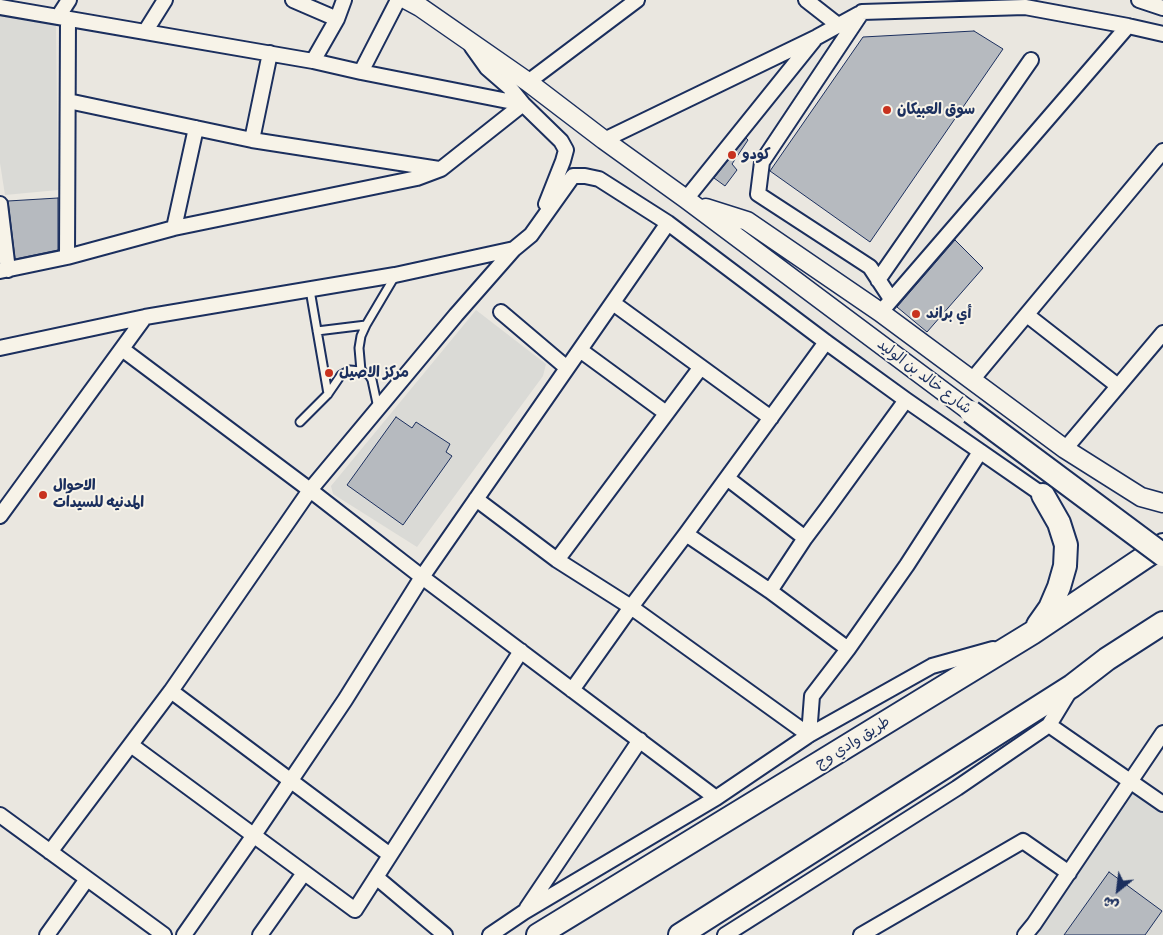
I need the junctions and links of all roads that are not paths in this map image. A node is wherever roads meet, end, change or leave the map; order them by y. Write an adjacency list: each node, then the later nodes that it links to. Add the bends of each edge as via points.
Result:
1 (69, 0): 14 (street)
2 (165, 0): 18 (street)
3 (293, 0): 15 (street)
4 (344, 0): 15 (street)
5 (398, 0): 25 (street)
6 (637, 0): 26 (street)
7 (806, 0): 16 (street)
8 (1139, 0): 12 (street)
9 (417, 2): 21 (street, شارع خالد بن الوليد)
10 (1035, 4): 13 (street, via 1025,7); 17 (street)
11 (0, 7): 14 (street)
12 (1163, 8)
13 (862, 12): 16 (street); 43 (street, via 762,162 758,194 870,267)
14 (63, 18): 18 (street); 27 (street)
15 (337, 19): 24 (street)
16 (838, 25): 20 (street)
17 (1128, 26): 19 (street); 46 (street)
18 (145, 32): 22 (street)
19 (1163, 34)
20 (817, 37): 31 (street); 34 (street)
21 (465, 38): 26 (street, شارع خالد بن الوليد); 28 (street, via 487,68)
22 (270, 53): 24 (street); 30 (street)
23 (1031, 60): 43 (street)
24 (313, 61): 25 (street)
25 (361, 72): 28 (street)
26 (528, 82): 31 (street, شارع خالد بن الوليد)
27 (68, 100): 29 (street); 40 (street)
28 (523, 104): 33 (street); 38 (street, via 566,150)
29 (196, 128): 30 (street); 37 (street)
30 (252, 140): 33 (street)
31 (604, 140): 34 (street, شارع خالد بن الوليد)
32 (1163, 151): 48 (street)
33 (441, 169): 37 (street, via 417,178)
34 (689, 201): 46 (street, via 747,221); 65 (street, شارع خالد بن الوليد)
35 (0, 204): 41 (street)
36 (668, 223): 38 (street, via 599,179 573,176); 45 (street); 53 (street)
37 (174, 228): 40 (street)
38 (532, 235): 39 (street)
39 (514, 248): 42 (street); 64 (street)
40 (67, 257): 41 (street)
41 (4, 270)
42 (395, 275): 44 (street); 50 (lane)
43 (878, 280): 46 (street)
44 (310, 290): 49 (street); 51 (lane)
45 (612, 303): 56 (street); 57 (street)
46 (886, 306): 60 (street)
47 (501, 312): 58 (street)
48 (1027, 315): 60 (street); 61 (street)
49 (145, 317): 54 (street); 55 (street)
50 (366, 325): 51 (lane); 59 (lane, via 359,348)
51 (317, 331): 62 (lane)
52 (1163, 333): 61 (street)
53 (826, 342): 63 (street); 67 (street)
54 (0, 348)
55 (122, 349): 72 (street); 76 (street)
56 (580, 350): 58 (street); 66 (street)
57 (701, 367): 66 (street); 67 (street)
58 (567, 368): 74 (street)
59 (362, 371): 62 (lane, via 350,370 341,375); 64 (lane, via 372,380)
60 (972, 380): 69 (street)
61 (1118, 386): 69 (street)
62 (328, 394): 68 (lane)
63 (906, 400): 70 (street); 78 (street)
64 (378, 408): 72 (street)
65 (970, 412): 80 (main road, شارع خالد بن الوليد, bridge)
66 (666, 413): 81 (street)
67 (771, 418): 71 (street)
68 (300, 422)
69 (1065, 449): 75 (street, via 1141,497)
70 (980, 452): 73 (street); 88 (street)
71 (727, 478): 77 (street); 78 (street)
72 (310, 490): 82 (street); 93 (street)
73 (1043, 495): 87 (main road, via 1059,523 1066,545 1065,566 1050,608)
74 (476, 499): 81 (street); 82 (street)
75 (1163, 503)
76 (0, 515)
77 (686, 534): 83 (street); 84 (street)
78 (805, 538): 83 (street)
79 (1163, 545): 87 (main road, طريق وادي وج)
80 (1163, 555)
81 (557, 560): 84 (street)
82 (422, 577): 89 (street); 99 (street)
83 (770, 592): 88 (street)
84 (631, 607): 92 (street); 96 (street)
85 (1163, 623): 90 (main road)
86 (1163, 632): 90 (main road, via 1138,640)
87 (1025, 637): 96 (street, via 932,666); 112 (main road, طريق وادي وج)
88 (848, 649): 96 (street, via 812,696)
89 (521, 651): 92 (street); 106 (street)
90 (1107, 659): 91 (main road)
91 (1072, 686): 94 (street); 121 (main road)
92 (572, 690): 97 (street)
93 (171, 691): 98 (street); 99 (street)
94 (1048, 725): 100 (street); 122 (street, via 957,788)
95 (1163, 733): 100 (street)
96 (809, 735): 101 (street)
97 (640, 740): 101 (street); 111 (street)
98 (131, 745): 104 (street); 105 (street)
99 (291, 780): 104 (street); 106 (street)
100 (1130, 782): 102 (street); 108 (street)
101 (716, 798): 111 (street)
102 (1163, 804)
103 (0, 816): 105 (street)
104 (254, 835): 107 (street); 115 (street)
105 (50, 852): 110 (street)
106 (390, 855): 109 (street)
107 (304, 873): 109 (street, via 355,910); 116 (street)
108 (1069, 873): 123 (street, via 1023,841); 124 (street)
109 (376, 877): 117 (street)
110 (87, 879): 113 (street); 114 (street)
111 (524, 912): 118 (street)
112 (576, 912): 119 (main road, طريق وادي وج); 120 (main road)
113 (47, 935)
114 (164, 935)
115 (184, 935)
116 (260, 935)
117 (445, 935)
118 (490, 935)
119 (538, 935)
120 (550, 935)
121 (680, 935)
122 (725, 935)
123 (862, 935)
124 (1025, 935)

